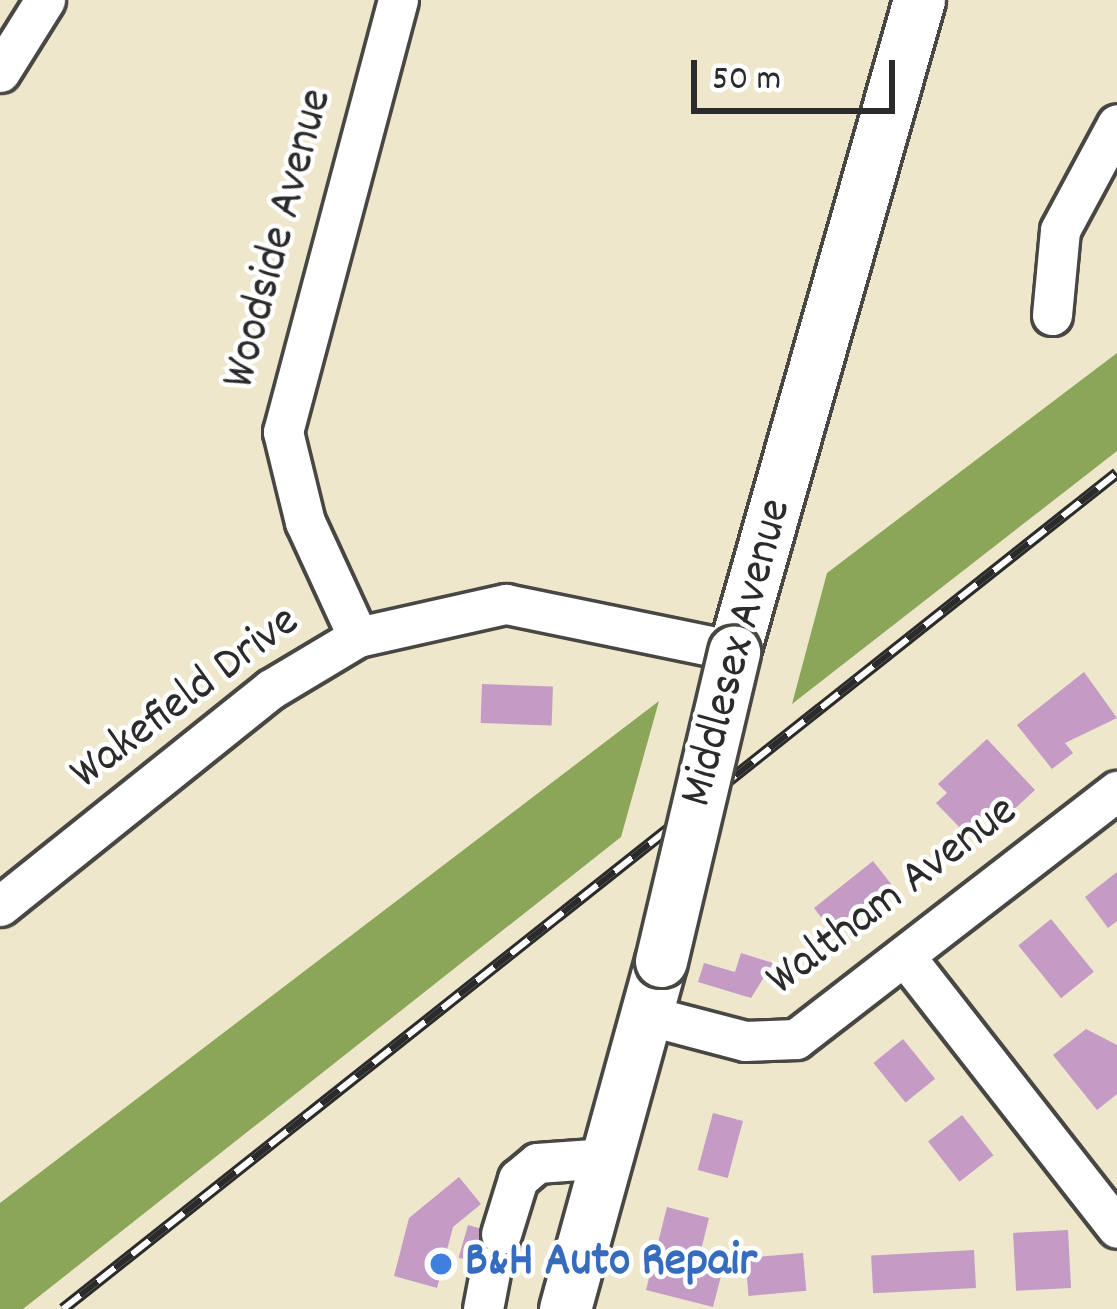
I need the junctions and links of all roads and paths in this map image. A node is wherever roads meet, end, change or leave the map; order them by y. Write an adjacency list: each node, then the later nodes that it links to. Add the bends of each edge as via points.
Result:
1 (45, 0): 4 (street)
2 (398, 0): 7 (street, Woodside Avenue, via 283,432 304,522)
3 (919, 0): 8 (main road, Middlesex Avenue)
4 (0, 72)
5 (1117, 124): 6 (street, via 1060,230)
6 (1052, 315)
7 (358, 637): 8 (street, Wakefield Drive, via 506,604); 10 (street, Wakefield Drive, via 271,689)
8 (734, 651): 12 (main road, Middlesex Avenue, bridge)
9 (1117, 791): 11 (street, Waltham Avenue)
10 (0, 906)
11 (907, 959): 12 (street, Waltham Avenue, via 796,1039 745,1041); 14 (street)
12 (646, 1015): 13 (main road, Middlesex Avenue)
13 (607, 1158): 15 (street, via 537,1163 518,1179); 16 (main road, Middlesex Avenue)
14 (1117, 1228)
15 (483, 1309)
16 (565, 1309)

